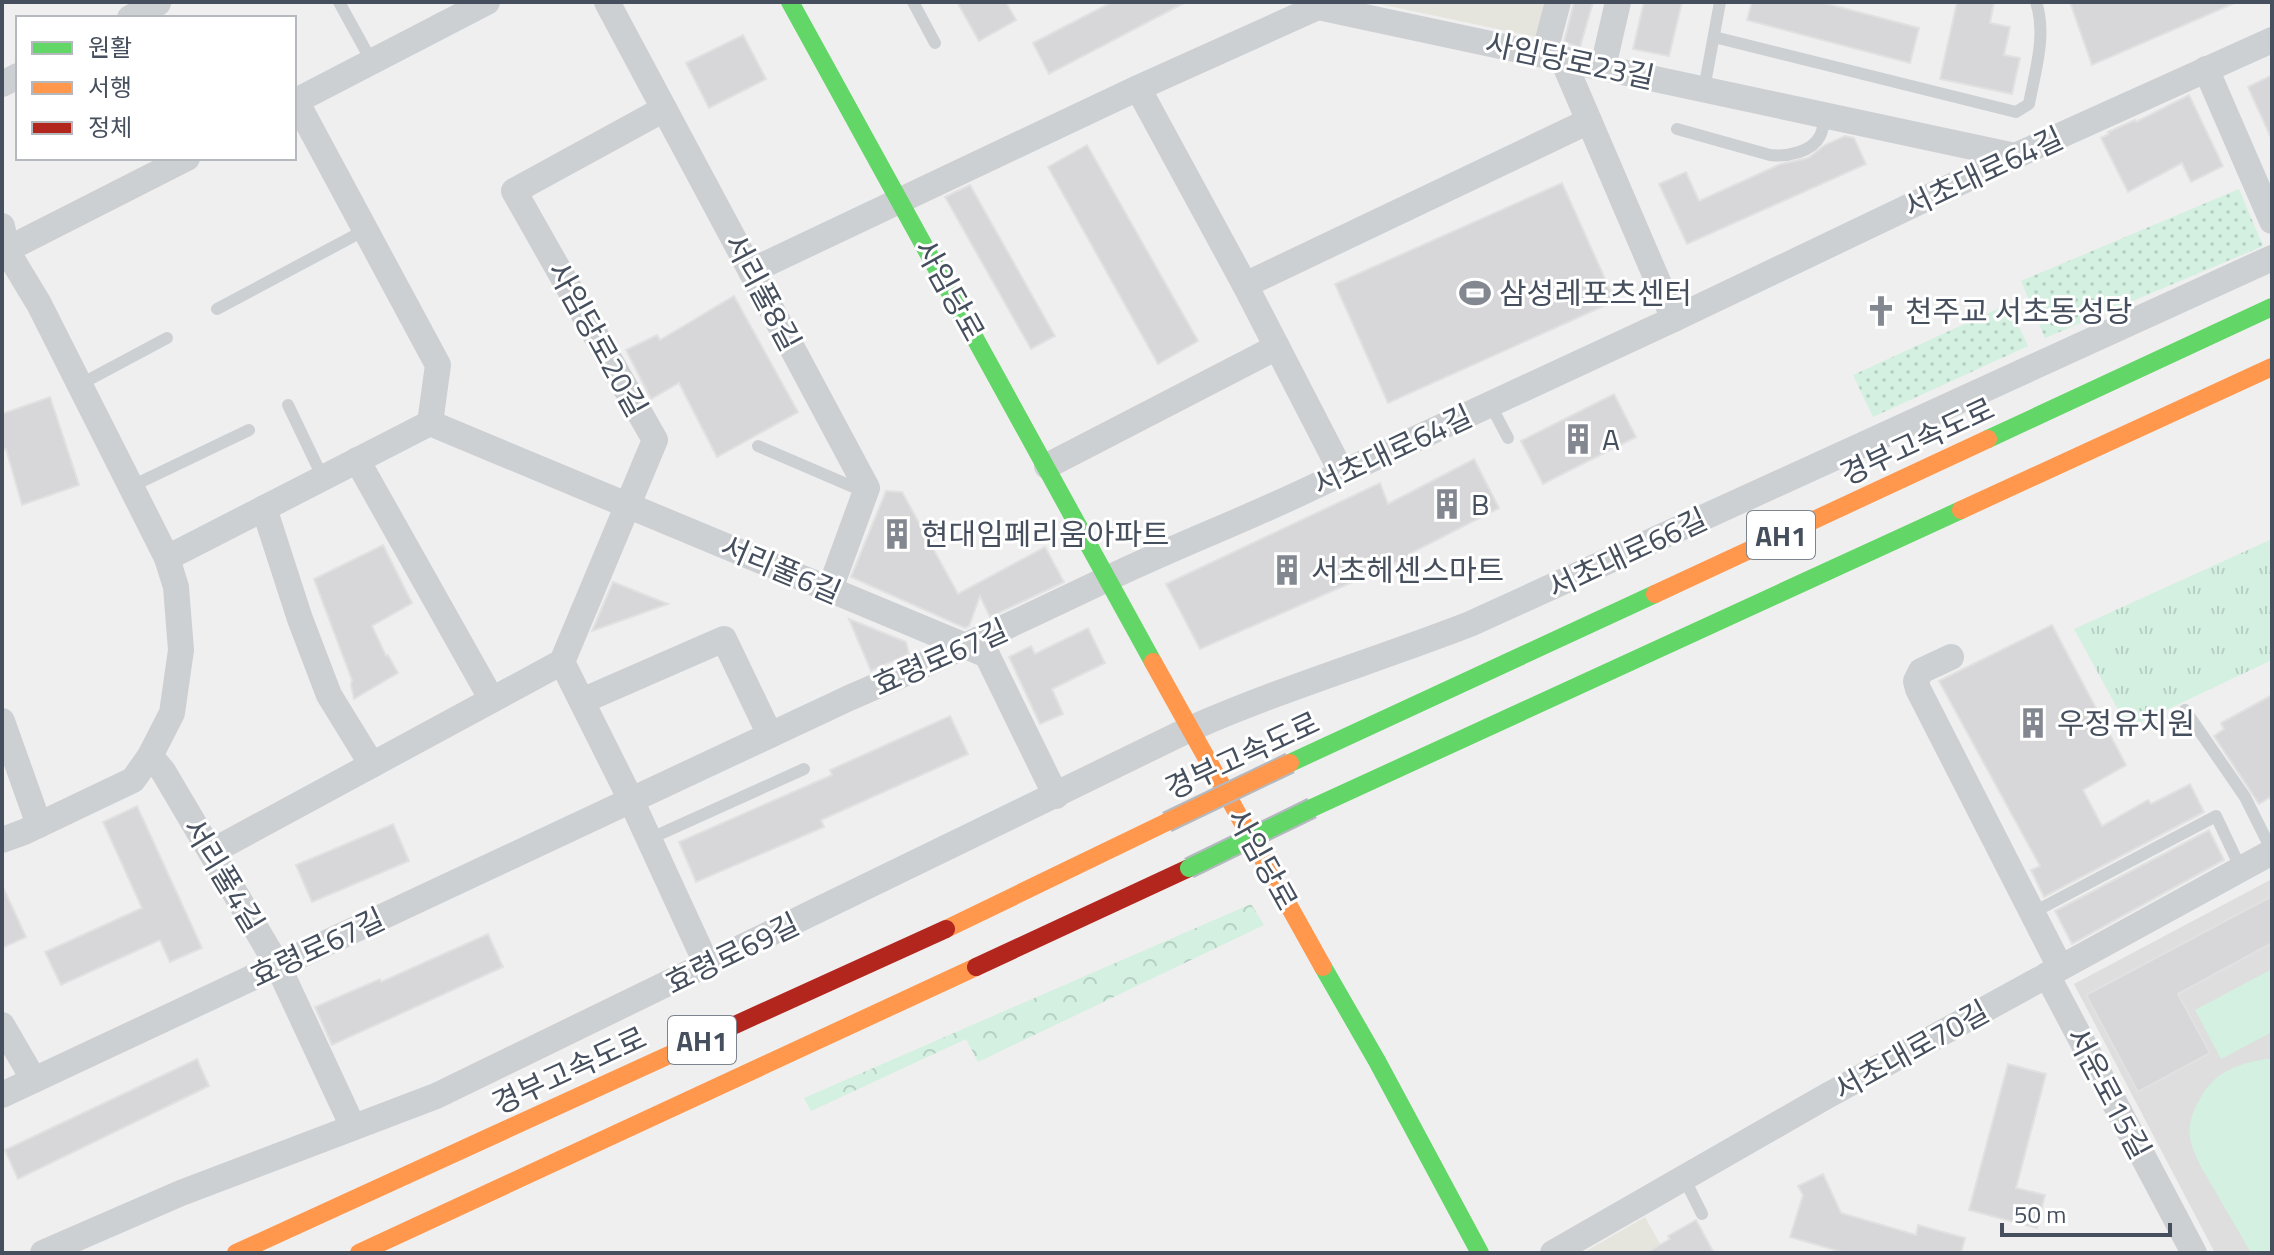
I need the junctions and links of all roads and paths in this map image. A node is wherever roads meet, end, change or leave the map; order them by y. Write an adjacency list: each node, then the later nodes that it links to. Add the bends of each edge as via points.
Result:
1 (339, 2): 17 (lane)
2 (607, 2): 24 (street, 서리풀8길)
3 (913, 2): 15 (lane)
4 (1558, 2): 16 (street)
5 (1618, 2): 18 (street)
6 (1720, 2): 13 (lane)
7 (2036, 2): 13 (lane, via 2040,44 2029,104 2016,112)
8 (476, 5): 17 (street)
9 (1317, 5): 16 (street, 사임당로23길); 20 (street, 사임당로23길)
10 (160, 8): 12 (street)
11 (798, 8): 30 (main road, 사임당로)
12 (136, 16)
13 (1714, 37): 21 (lane)
14 (2272, 40): 19 (street, 서초대로64길)
15 (935, 43)
16 (1553, 57): 18 (street, 사임당로23길); 26 (street)
17 (372, 62): 22 (street)
18 (1603, 67): 21 (street, 사임당로23길)
19 (2206, 69): 28 (street, 서초대로64길); 31 (street)
20 (1138, 88): 30 (street, 사임당로23길); 36 (street)
21 (1704, 89): 25 (street, 사임당로23길)
22 (296, 101)
23 (296, 104): 32 (street)
24 (664, 109): 35 (street, 서리풀8길); 56 (street, 사임당로20길, via 514,191 655,440)
25 (1826, 115): 27 (lane, via 1819,139 1784,156); 28 (street, 사임당로23길)
26 (1589, 121): 36 (street); 39 (street)
27 (1677, 129)
28 (2015, 156): 39 (street, 서초대로64길)
29 (183, 160): 33 (street)
30 (900, 199): 35 (street); 51 (main road, 사임당로)
31 (2272, 221)
32 (365, 230): 38 (lane); 46 (street, via 438,365)
33 (4, 243): 43 (street)
34 (2272, 258): 68 (street, 서초대로66길, via 1470,624)
35 (751, 271): 55 (street, 서리풀8길)
36 (1245, 285): 41 (street)
37 (2272, 307): 92 (main road, 경부고속도로 / AH1, bridge, via 1290,763 1002,903)
38 (217, 309)
39 (1674, 319): 44 (street, 서초대로64길)
40 (167, 338): 43 (lane)
41 (1277, 347): 51 (street); 52 (street)
42 (2272, 367): 93 (main road, AH1, bridge)
43 (79, 385): 54 (street)
44 (1490, 404): 48 (lane); 52 (street, 서초대로64길)
45 (288, 405): 53 (lane)
46 (430, 423): 50 (street); 56 (street, 서리풀6길)
47 (249, 430): 54 (lane)
48 (1508, 438)
49 (758, 446): 55 (lane)
50 (357, 460): 53 (street); 64 (street)
51 (1047, 466): 59 (main road, 사임당로)
52 (1342, 473): 59 (street, 서초대로64길)
53 (323, 478): 57 (street)
54 (130, 487): 58 (street)
55 (865, 492): 60 (street)
56 (628, 505): 60 (street, 서리풀6길); 63 (street, 사임당로20길)
57 (264, 508): 58 (street); 71 (street, via 329,695)
58 (167, 558): 70 (street, via 176,587 181,650 172,713)
59 (1109, 578): 61 (street, 효령로67길); 68 (main road, 사임당로)
60 (830, 589): 61 (street, 서리풀6길)
61 (966, 646): 69 (street, 효령로67길); 73 (street, 서리풀6길, via 987,655)
62 (1951, 657): 81 (street, 서운로15길, via 1921,671 1918,689)
63 (562, 662): 64 (street); 65 (street)
64 (492, 700): 71 (street)
65 (582, 701): 69 (street, via 724,639); 74 (street)
66 (2185, 710): 79 (lane, via 2245,797)
67 (2, 721): 75 (street)
68 (1192, 728): 73 (street, 효령로69길); 94 (main road, 사임당로)
69 (770, 735): 74 (street, 효령로67길)
70 (150, 756): 75 (street, via 133,780); 78 (street, 서리풀4길)
71 (372, 765): 78 (street)
72 (804, 769): 76 (lane)
73 (1056, 796): 82 (street, 효령로69길)
74 (631, 800): 76 (street); 83 (street, 효령로67길)
75 (39, 825): 77 (street)
76 (649, 839): 82 (street)
77 (2, 840)
78 (211, 852): 83 (street, 서리풀4길)
79 (2272, 852): 80 (street, 서초대로70길)
80 (2241, 869): 81 (lane, via 2216,816); 84 (street, 서초대로70길)
81 (2032, 913): 84 (street, 서운로15길)
82 (707, 965): 88 (street, 효령로69길, via 436,1096)
83 (278, 966): 86 (street, 효령로67길); 88 (street, 서리풀4길)
84 (2053, 971): 89 (street, 서초대로70길); 96 (street, 서운로15길)
85 (2, 1025): 86 (street)
86 (34, 1080): 87 (street, 효령로67길)
87 (2, 1095)
88 (353, 1127): 91 (street, 효령로69길)
89 (1684, 1178): 90 (lane); 95 (street, 서초대로70길)
90 (1702, 1214)
91 (43, 1253)
92 (236, 1253)
93 (359, 1253)
94 (1480, 1253)
95 (1553, 1253)
96 (2194, 1253)

